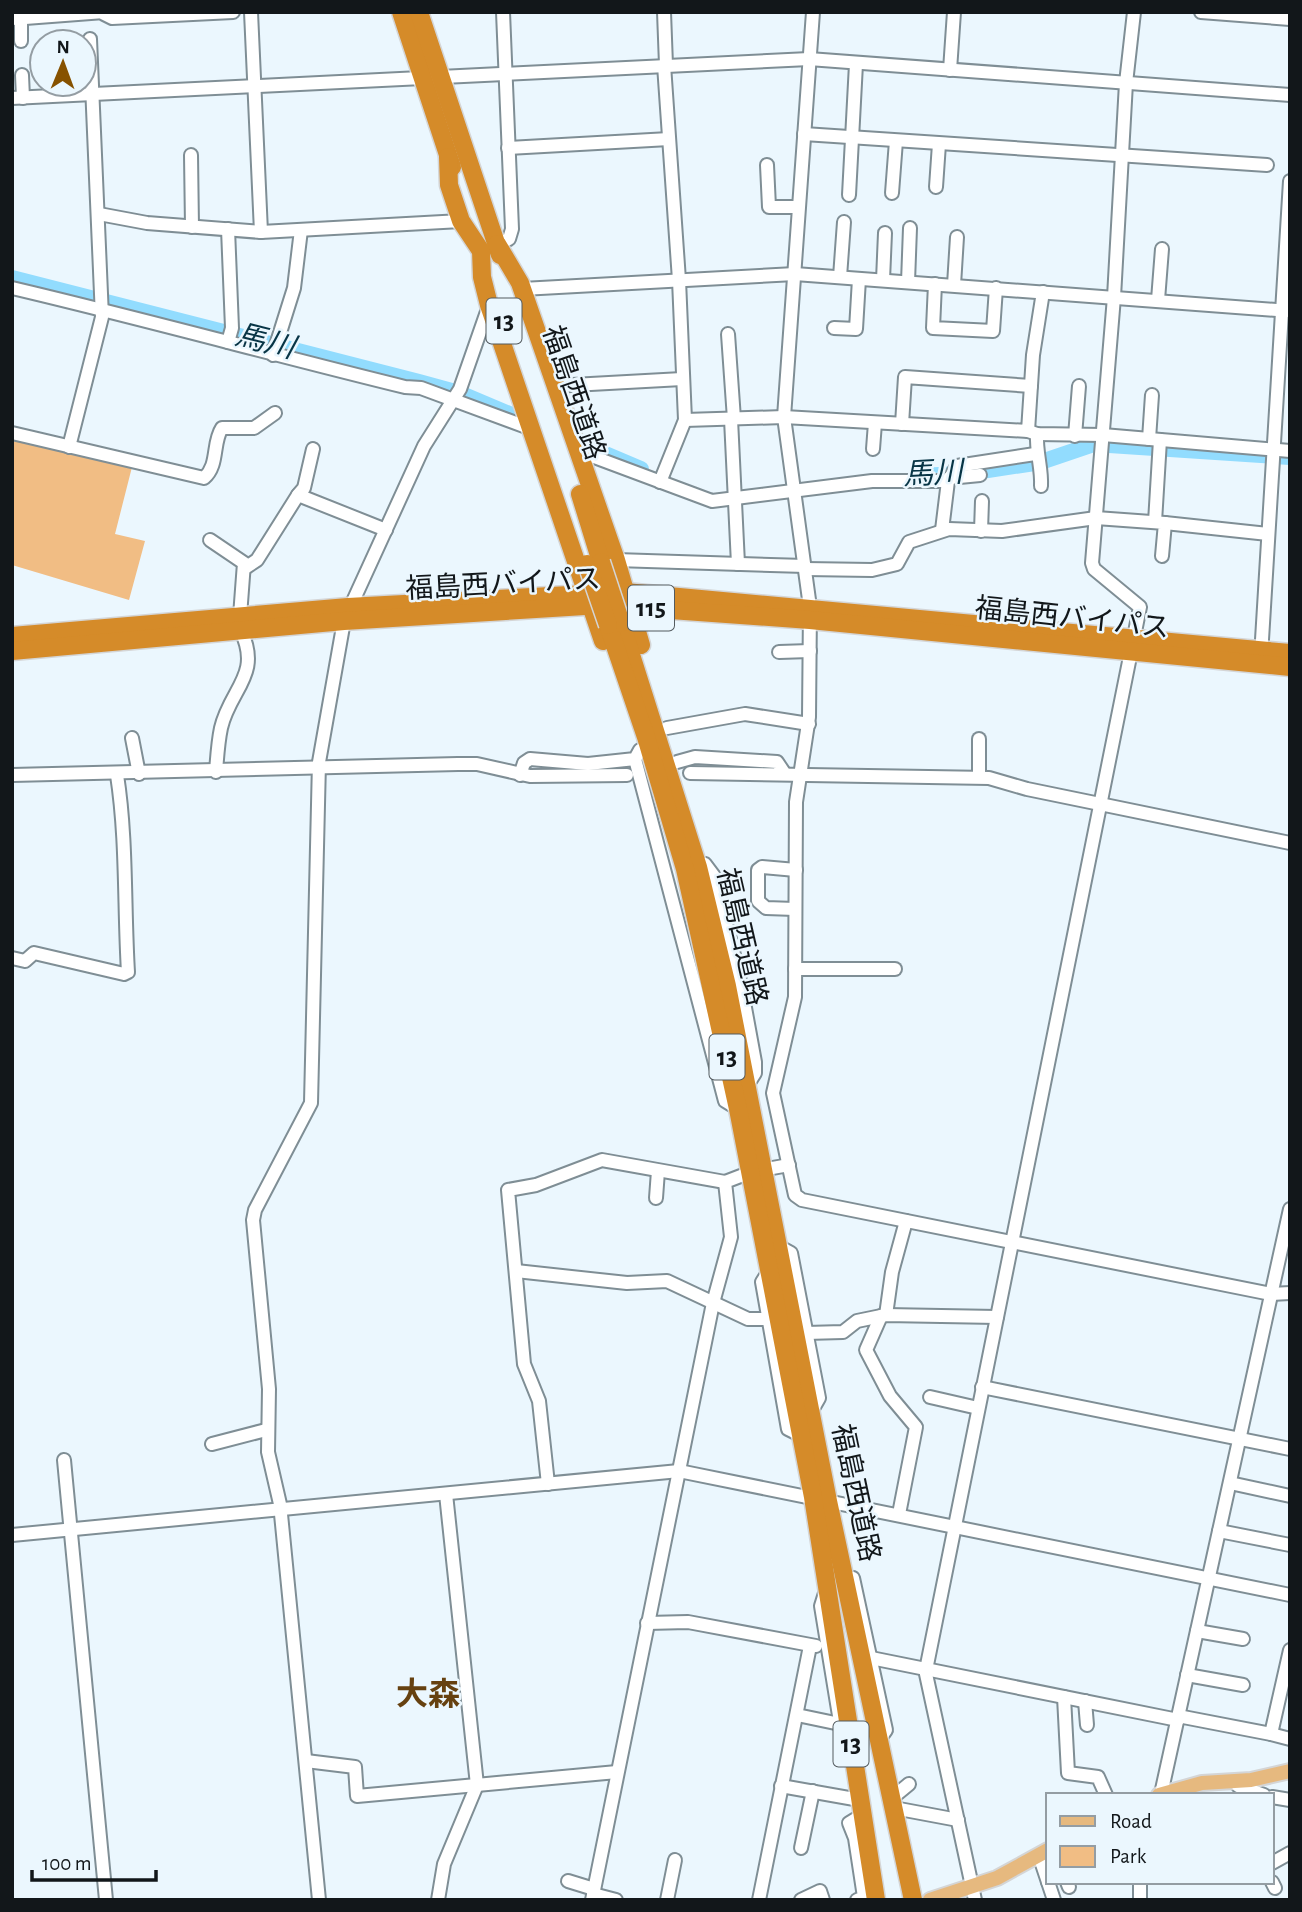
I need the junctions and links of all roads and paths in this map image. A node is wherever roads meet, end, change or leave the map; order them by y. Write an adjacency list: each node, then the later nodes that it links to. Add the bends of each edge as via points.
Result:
1 (233, 12): 9 (street, via 112,18)
2 (251, 12): 23 (street)
3 (503, 12): 18 (street)
4 (664, 12): 16 (street)
5 (813, 12): 14 (street)
6 (954, 12): 17 (street)
7 (1134, 12): 22 (street)
8 (1201, 12): 12 (street)
9 (104, 13): 11 (street)
10 (404, 13): 20 (highway, 福島西道路 / 13); 21 (highway, 福島西道路 / 13)
11 (17, 19): 13 (street)
12 (1290, 19)
13 (21, 41)
14 (809, 59): 15 (street); 16 (street); 28 (street)
15 (856, 64): 17 (street); 29 (street)
16 (665, 65): 18 (street); 30 (street)
17 (950, 70): 22 (street)
18 (505, 72): 20 (street); 33 (street)
19 (22, 75): 26 (street)
20 (440, 76): 21 (street); 54 (highway, 福島西道路 / 13)
21 (421, 78): 23 (street); 35 (highway, 福島西道路 / 13)
22 (1126, 83): 25 (street); 36 (street)
23 (255, 86): 24 (street); 51 (street)
24 (98, 94)
25 (1290, 95)
26 (18, 98)
27 (93, 98): 44 (street)
28 (804, 134): 29 (street); 43 (street)
29 (851, 137): 31 (street); 42 (street)
30 (668, 139): 33 (street); 59 (street)
31 (896, 141): 32 (street); 41 (street)
32 (939, 144): 36 (street); 40 (street)
33 (508, 148): 54 (street, via 512,229 509,239)
34 (191, 155): 47 (street)
35 (448, 157): 45 (highway, via 446,171); 54 (highway, 福島西道路 / 13)
36 (1123, 157): 38 (street); 68 (street)
37 (767, 165): 43 (street, via 768,207)
38 (1267, 165)
39 (1290, 181): 72 (street)
40 (936, 187)
41 (892, 193)
42 (849, 195)
43 (799, 207): 56 (street)
44 (99, 214): 47 (street); 70 (street)
45 (461, 221): 50 (street); 54 (highway)
46 (844, 222): 57 (street)
47 (192, 227): 49 (street)
48 (911, 228): 61 (street)
49 (228, 229): 51 (street); 75 (street)
50 (300, 230): 51 (street); 76 (street, via 294,288)
51 (261, 232)
52 (886, 233): 60 (street)
53 (957, 237): 63 (street)
54 (489, 248): 66 (highway); 71 (highway, via 482,277); 118 (highway, 福島西道路 / 13)
55 (1162, 249): 69 (street)
56 (795, 274): 57 (street); 59 (street); 84 (street)
57 (840, 277): 58 (street)
58 (859, 279): 60 (street); 73 (street, via 856,329)
59 (679, 280): 66 (street); 77 (street)
60 (883, 280): 61 (street)
61 (908, 282): 62 (street)
62 (935, 284): 63 (street); 65 (street, via 933,328 993,331)
63 (954, 285): 65 (street)
64 (12, 288): 70 (street)
65 (996, 288): 67 (street)
66 (522, 289): 78 (highway)
67 (1043, 292): 68 (street); 79 (street)
68 (1114, 297): 69 (street); 93 (street)
69 (1157, 300): 72 (street)
70 (101, 303): 75 (street); 95 (street)
71 (489, 306): 81 (street); 89 (highway)
72 (1285, 311): 98 (street)
73 (834, 328)
74 (728, 334): 85 (street)
75 (230, 335): 76 (street)
76 (275, 348): 81 (street, via 405,387)
77 (682, 379): 78 (street); 86 (street)
78 (554, 386): 100 (highway)
79 (1031, 386): 88 (street, via 905,377); 91 (street)
80 (1079, 386): 92 (street)
81 (457, 395): 89 (street); 112 (street, via 424,446)
82 (1152, 395): 94 (street)
83 (275, 413): 95 (street, via 254,428 222,428 211,469 204,478)
84 (784, 417): 85 (street); 87 (street); 106 (street)
85 (733, 419): 86 (street); 108 (street)
86 (685, 421): 104 (street)
87 (875, 423): 88 (street); 97 (street)
88 (902, 424): 91 (street)
89 (532, 429): 122 (highway)
90 (12, 433): 95 (street)
91 (1033, 433): 92 (street); 101 (street)
92 (1075, 436): 93 (street)
93 (1102, 442): 94 (street); 110 (street)
94 (1157, 444): 98 (street); 111 (street)
95 (69, 447)
96 (313, 449): 107 (street, via 304,488)
97 (873, 449)
98 (1273, 450): 99 (street); 115 (street)
99 (1290, 450)
100 (578, 451): 104 (street); 118 (highway)
101 (1038, 460): 103 (street, via 957,466); 105 (street)
102 (980, 475): 103 (street)
103 (950, 476): 106 (street); 113 (street)
104 (661, 479): 108 (street, via 702,499)
105 (1041, 486)
106 (795, 488): 108 (street); 120 (street)
107 (298, 495): 112 (street); 121 (street, via 257,560)
108 (734, 496): 119 (street)
109 (982, 501): 114 (street)
110 (1096, 518): 111 (street); 114 (street); 129 (street, via 1094,569 1140,607)
111 (1160, 523): 115 (street); 117 (street)
112 (386, 530): 125 (street)
113 (942, 530): 114 (street); 120 (street, via 909,542 897,564 872,570)
114 (981, 531)
115 (1268, 534): 134 (street)
116 (210, 540): 121 (street)
117 (1162, 556)
118 (601, 562): 119 (street); 123 (highway); 127 (highway, 福島西道路 / 13, bridge)
119 (738, 564): 120 (street)
120 (805, 567): 124 (street)
121 (245, 568): 126 (street, via 240,588)
122 (588, 599): 123 (highway, 福島西バイパス / 115); 125 (highway, 福島西バイパス / 115); 140 (highway)
123 (627, 599): 124 (highway, 福島西バイパス / 115); 137 (highway)
124 (810, 613): 129 (highway, 福島西バイパス / 115); 131 (street)
125 (346, 614): 126 (highway, 福島西バイパス / 115); 141 (street)
126 (241, 624): 128 (highway, 福島西バイパス / 115); 130 (highway, 福島西バイパス / 115); 143 (street, via 249,664 221,726)
127 (615, 624): 159 (highway, 福島西道路 / 13, via 698,867); 160 (highway, 福島西道路 / 13, via 685,869)
128 (12, 636)
129 (1133, 645): 134 (highway, 福島西バイパス / 115); 151 (street)
130 (12, 651)
131 (810, 651): 132 (street); 136 (street)
132 (779, 652)
133 (1290, 653): 134 (highway, 福島西バイパス / 115)
134 (1260, 657): 135 (highway, 福島西バイパス / 115)
135 (1290, 667)
136 (809, 724): 137 (street, via 745,713); 149 (street)
137 (667, 728): 142 (highway)
138 (132, 738): 144 (street)
139 (979, 739): 150 (street)
140 (637, 755): 147 (street, via 588,764 530,759); 160 (highway, via 654,795 701,976); 162 (street, via 725,1101)
141 (319, 767): 143 (street); 147 (street, via 477,764); 185 (street, via 311,1103 253,1220 269,1389)
142 (683, 768): 149 (street, via 695,757 777,762 785,774); 153 (highway)
143 (216, 772): 144 (street)
144 (139, 774): 146 (street)
145 (12, 775): 146 (street)
146 (117, 775): 156 (street, via 128,972 34,954 25,961)
147 (520, 775): 148 (street)
148 (627, 775)
149 (799, 775): 150 (street); 154 (street)
150 (979, 777): 151 (street)
151 (1099, 805): 152 (street); 170 (street)
152 (1290, 843)
153 (705, 864): 159 (highway, via 730,961); 161 (street, via 714,876 739,975 755,1062)
154 (796, 870): 155 (street); 155 (street, via 762,867 757,895 766,908)
155 (795, 909): 157 (street)
156 (12, 958)
157 (795, 969): 158 (street); 163 (street, via 795,997 773,1082)
158 (895, 969)
159 (727, 986): 161 (highway, 福島西道路 / 13)
160 (718, 1016): 162 (highway, 福島西道路 / 13)
161 (748, 1084): 165 (highway, 福島西道路 / 13)
162 (738, 1109): 165 (highway, 福島西道路 / 13)
163 (789, 1166): 165 (street); 169 (street, via 795,1195 802,1200)
164 (658, 1171): 166 (street); 167 (street); 172 (street, via 601,1160 536,1185 508,1190)
165 (758, 1171): 166 (street); 171 (highway, 福島西道路 / 13); 173 (highway, 福島西道路 / 13)
166 (725, 1182): 176 (street, via 731,1237)
167 (656, 1198)
168 (1290, 1209): 175 (street)
169 (906, 1221): 170 (street); 177 (street)
170 (1013, 1241): 175 (street); 178 (street)
171 (780, 1247): 180 (street, via 791,1253); 184 (highway, 福島西道路 / 13)
172 (516, 1271): 176 (street, via 626,1283 667,1281); 193 (street, via 524,1364 539,1401)
173 (769, 1271): 179 (street, via 762,1282); 186 (highway, 福島西道路 / 13)
174 (1290, 1293): 175 (street)
175 (1271, 1294): 187 (street)
176 (713, 1303): 179 (street, via 748,1319); 191 (street)
177 (883, 1316): 178 (street); 180 (street, via 857,1321 843,1332); 198 (street, via 866,1350 890,1396 916,1427)
178 (997, 1317): 181 (street)
179 (768, 1319): 186 (street, via 788,1429)
180 (806, 1333): 184 (street, via 819,1398)
181 (982, 1387): 183 (street); 187 (street)
182 (930, 1397): 183 (street)
183 (978, 1408): 199 (street)
184 (811, 1412): 196 (highway, 福島西道路 / 13)
185 (266, 1430): 188 (street); 197 (street)
186 (802, 1436): 196 (highway, 福島西道路 / 13)
187 (1240, 1439): 189 (street); 192 (street)
188 (212, 1444)
189 (1290, 1449)
190 (64, 1460): 200 (street)
191 (679, 1471): 193 (street); 196 (street); 208 (street)
192 (1230, 1483): 195 (street); 201 (street)
193 (548, 1484): 194 (street)
194 (446, 1494): 197 (street); 232 (street)
195 (1290, 1496)
196 (821, 1499): 198 (street); 204 (highway, 福島西道路 / 13); 206 (highway, 福島西道路 / 13)
197 (281, 1510): 200 (street); 227 (street)
198 (899, 1514): 199 (street)
199 (955, 1526): 205 (street); 215 (street)
200 (71, 1530): 202 (street); 251 (street)
201 (1219, 1531): 203 (street); 205 (street)
202 (12, 1535)
203 (1290, 1545)
204 (845, 1571): 214 (street, via 853,1578); 225 (highway, 福島西道路 / 13)
205 (1209, 1578): 207 (street); 209 (street)
206 (827, 1588): 212 (street, via 821,1606); 241 (highway, 福島西道路 / 13)
207 (1290, 1595)
208 (647, 1623): 211 (street, via 688,1622); 229 (street)
209 (1197, 1631): 210 (street); 216 (street)
210 (1243, 1639)
211 (810, 1646): 212 (street); 220 (street)
212 (827, 1646): 222 (street)
213 (1290, 1650): 224 (street)
214 (871, 1658): 215 (street); 225 (street, via 886,1730)
215 (926, 1670): 218 (street); 242 (street)
216 (1187, 1675): 217 (street); 221 (street)
217 (1243, 1685)
218 (1064, 1697): 219 (street); 236 (street, via 1068,1773 1098,1777)
219 (1085, 1701): 221 (street); 223 (street)
220 (797, 1715): 222 (street); 233 (street)
221 (1178, 1718): 224 (street); 237 (street)
222 (840, 1724): 241 (street, via 852,1790)
223 (1087, 1725)
224 (1270, 1734): 226 (street)
225 (881, 1737): 240 (highway, 福島西道路 / 13)
226 (1290, 1738)
227 (306, 1761): 232 (street, via 355,1767 357,1796); 252 (street)
228 (1290, 1771): 230 (main road)
229 (617, 1772): 232 (street); 249 (street)
230 (1235, 1781): 234 (main road); 239 (street)
231 (909, 1784): 240 (street)
232 (477, 1785): 253 (street, via 444,1864)
233 (781, 1786): 235 (street); 256 (street)
234 (1208, 1789): 238 (main road)
235 (813, 1791): 241 (street); 243 (street)
236 (1105, 1793)
237 (1160, 1793)
238 (1170, 1793)
239 (1258, 1793)
240 (893, 1803): 242 (street); 261 (highway, 福島西道路 / 13)
241 (861, 1808): 259 (street, via 849,1823 864,1897); 260 (highway, 福島西道路 / 13)
242 (958, 1819): 250 (street)
243 (801, 1848)
244 (1044, 1853): 250 (main road)
245 (1290, 1853): 247 (street)
246 (675, 1860): 255 (street)
247 (1274, 1862)
248 (568, 1881): 249 (street)
249 (593, 1894): 254 (street)
250 (974, 1894): 262 (main road)
251 (106, 1900)
252 (319, 1900)
253 (438, 1900)
254 (616, 1900)
255 (667, 1900)
256 (759, 1900)
257 (801, 1900): 258 (street, via 820,1891)
258 (823, 1900)
259 (857, 1900)
260 (876, 1900)
261 (913, 1900)
262 (930, 1900)

